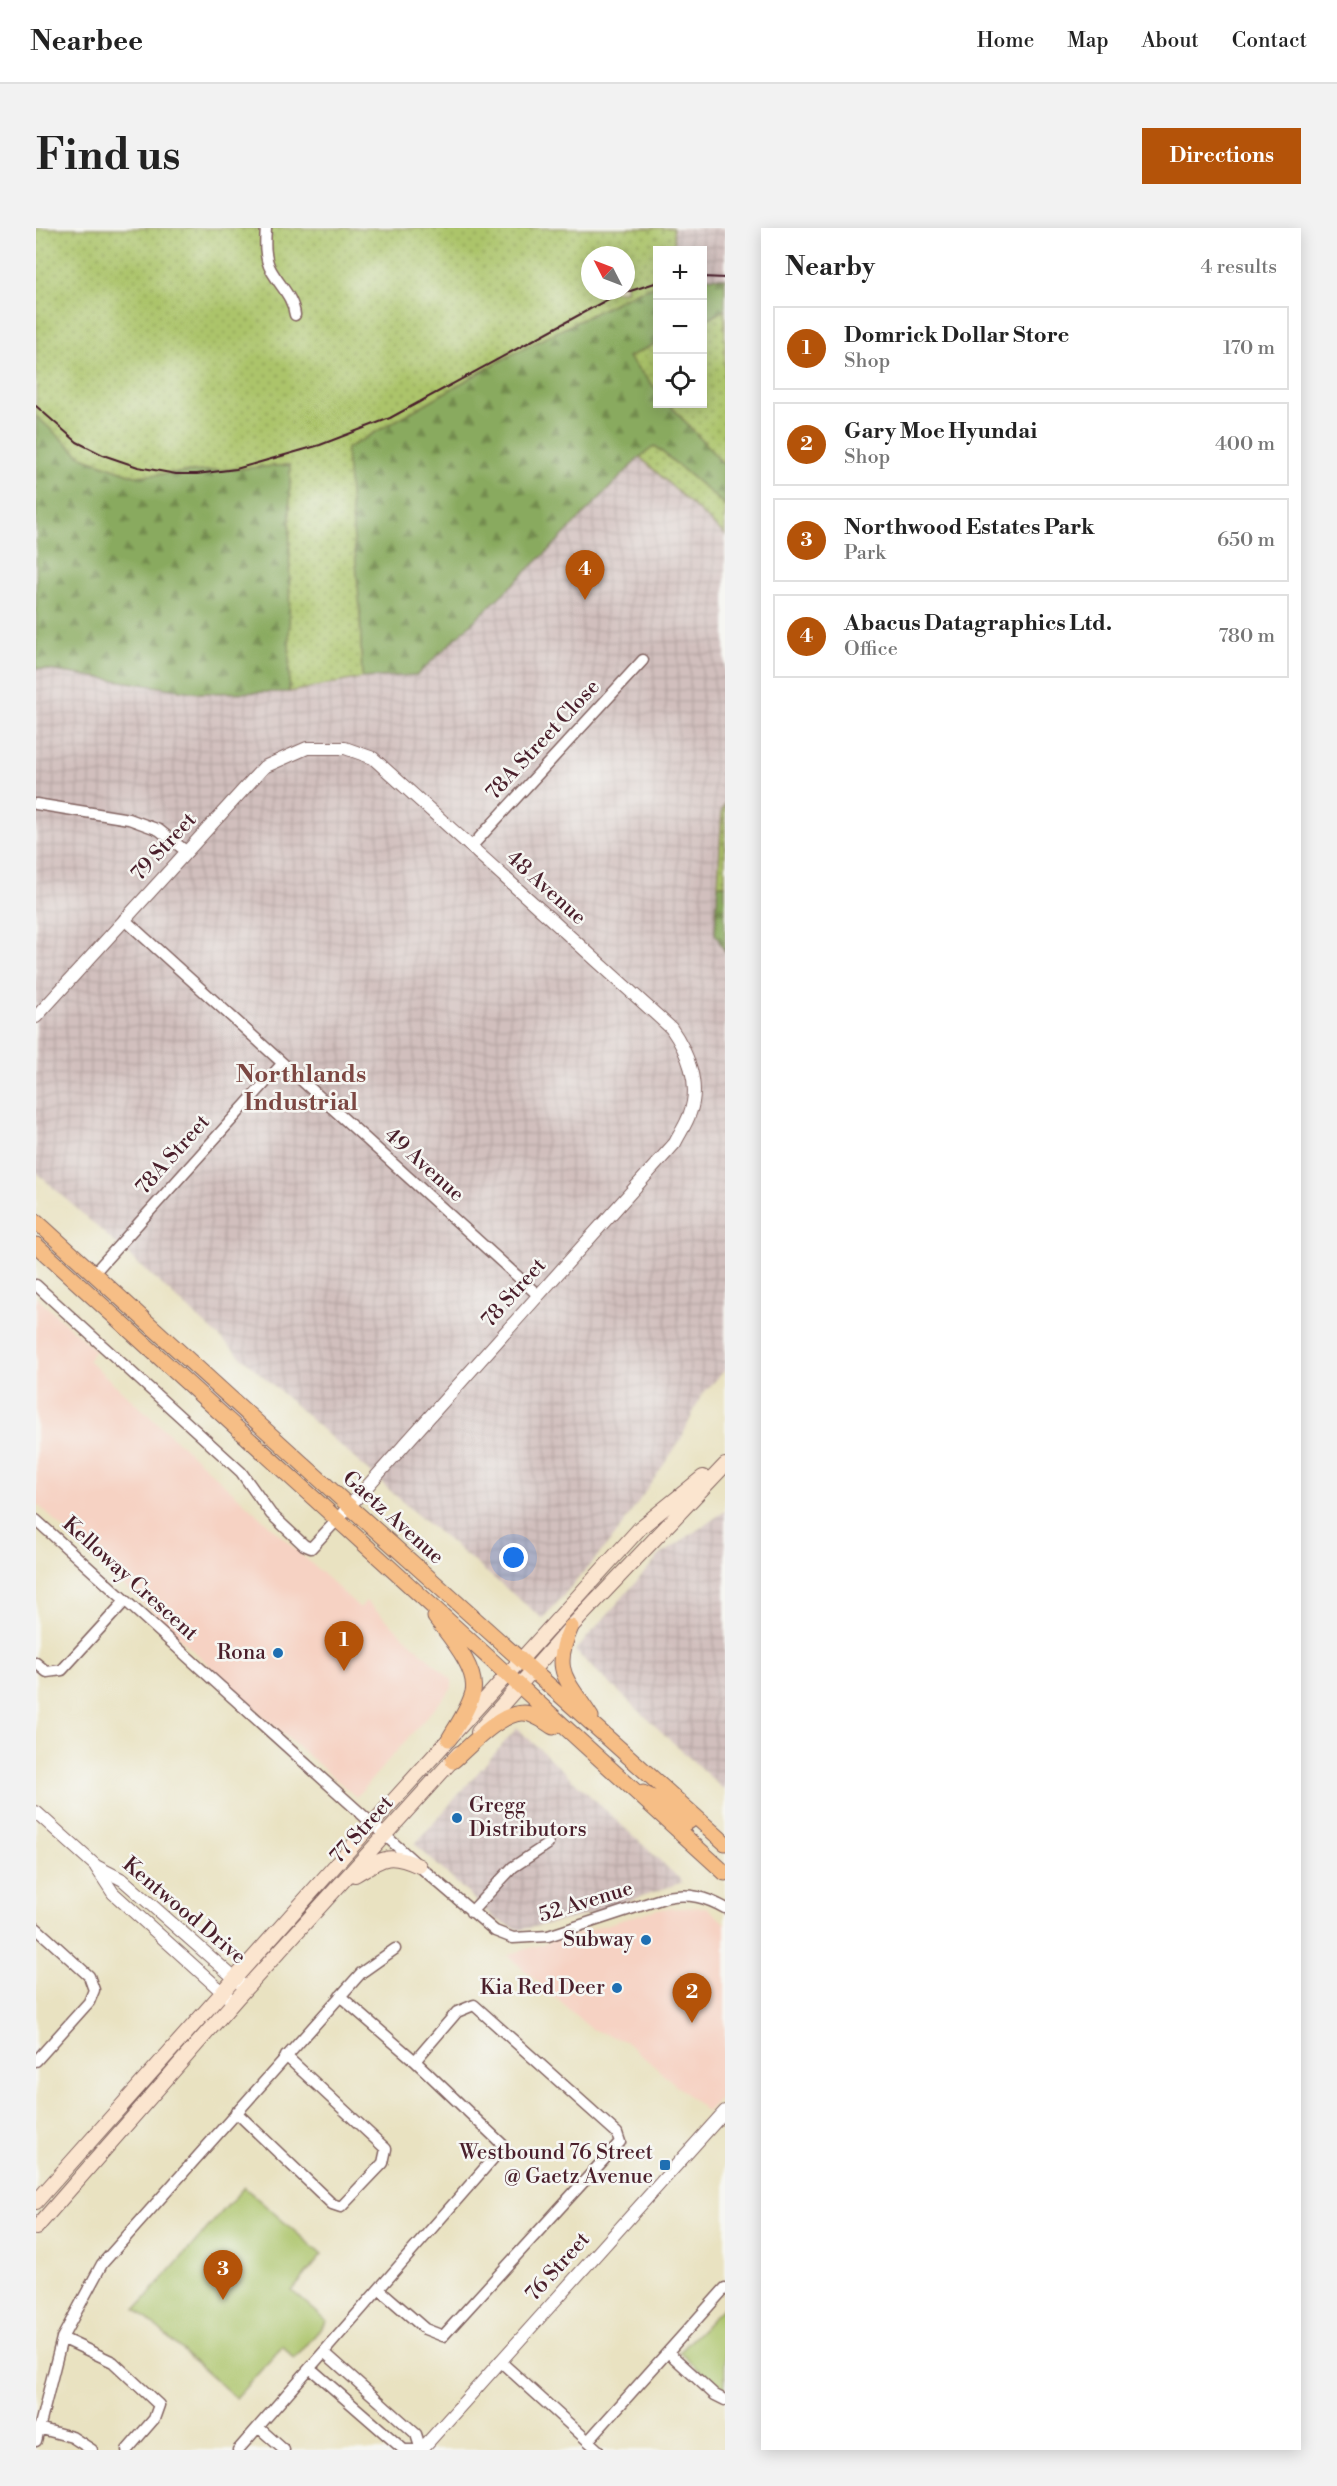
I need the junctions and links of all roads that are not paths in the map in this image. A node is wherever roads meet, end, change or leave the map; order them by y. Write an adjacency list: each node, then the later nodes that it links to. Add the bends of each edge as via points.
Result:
1 (266, 228): 2 (street, via 264,243 269,268 294,304)
2 (295, 315)
3 (643, 660): 6 (street, 78A Street Close)
4 (345, 748): 6 (street, 48 Avenue, via 373,759); 7 (street, 79 Street, via 307,748 264,767)
5 (36, 804): 7 (street, via 129,819 159,830)
6 (471, 847): 11 (street, 48 Avenue, via 671,1028 683,1046)
7 (187, 852): 8 (street, 79 Street)
8 (124, 919): 9 (street, 79 Street); 10 (street, 49 Avenue)
9 (36, 1017)
10 (282, 1064): 14 (street, 78A Street); 16 (street, 49 Avenue)
11 (693, 1082): 16 (street, 78 Street, via 691,1111 675,1143)
12 (36, 1221): 14 (main road, Gaetz Avenue)
13 (36, 1245): 20 (main road, Gaetz Avenue)
14 (94, 1273): 19 (main road, Gaetz Avenue)
15 (36, 1285): 20 (street, Gaetz Avenue, via 241,1472 270,1514 304,1545 311,1548)
16 (538, 1295): 19 (street, 78 Street)
17 (725, 1458): 26 (main road, 77 Street, via 640,1528)
18 (725, 1465): 24 (main road, 77 Street)
19 (349, 1506): 20 (street, 78 Street); 26 (main road, Gaetz Avenue)
20 (338, 1519): 22 (main road, Gaetz Avenue)
21 (36, 1521): 23 (street, Kelloway Crescent)
22 (418, 1592): 26 (main road, Gaetz Avenue); 29 (main road, via 470,1668 474,1681 471,1698)
23 (125, 1600): 25 (street, via 62,1670 47,1672); 35 (street, Kelloway Crescent)
24 (571, 1627): 26 (main road, 77 Street); 28 (main road, via 560,1656 562,1668)
25 (36, 1663)
26 (519, 1668): 27 (main road, Gaetz Avenue); 27 (main road, 77 Street); 28 (main road, Gaetz Avenue); 29 (main road, 77 Street)
27 (519, 1686): 30 (main road, Gaetz Avenue); 31 (main road, 77 Street)
28 (603, 1735): 34 (main road, Gaetz Avenue)
29 (449, 1739): 35 (main road, 77 Street)
30 (585, 1746): 31 (main road, via 541,1719 523,1713 505,1718); 32 (main road, Gaetz Avenue)
31 (453, 1761): 36 (main road, 77 Street)
32 (627, 1785): 34 (main road, via 662,1802 683,1821); 41 (main road, Gaetz Avenue)
33 (36, 1812): 39 (street, Kentwood Drive)
34 (695, 1817): 37 (main road, Gaetz Avenue)
35 (373, 1823): 36 (street, Kelloway Crescent); 47 (main road, 77 Street)
36 (386, 1834): 40 (street, 52 Avenue); 42 (main road, 77 Street)
37 (725, 1843)
38 (548, 1844): 44 (street, via 513,1868)
39 (96, 1866): 47 (street, Kentwood Drive, via 123,1880); 50 (street, Kentwood Drive, via 113,1893)
40 (419, 1866): 42 (main road, via 400,1858 385,1858); 44 (street, 52 Avenue)
41 (725, 1873)
42 (341, 1884): 48 (main road, 77 Street)
43 (725, 1908): 44 (street, 52 Avenue, via 698,1895 667,1897 548,1936 524,1939 495,1931)
44 (471, 1912)
45 (36, 1928): 52 (street, via 89,1977 94,1990 89,2002)
46 (395, 1949): 49 (street, via 361,1973)
47 (234, 1978): 48 (street, Kentwood Drive); 50 (main road)
48 (246, 1988): 50 (main road, 77 Street)
49 (340, 1996): 51 (street); 53 (street)
50 (228, 1997): 56 (main road, 77 Street); 57 (main road, via 198,2036 194,2049)
51 (286, 2056): 55 (street); 55 (street, via 386,2150 383,2163 341,2207 332,2204)
52 (36, 2061)
53 (415, 2061): 59 (street, via 504,2146); 59 (street, via 457,2012 474,2005 617,2133 620,2142 443,2336 425,2329)
54 (725, 2111): 63 (street, 76 Street)
55 (236, 2112): 60 (street, via 102,2264)
56 (36, 2202)
57 (36, 2228)
58 (725, 2288): 62 (street)
59 (379, 2289): 61 (street)
60 (62, 2338): 67 (street); 71 (street, via 113,2362 159,2405 154,2419)
61 (324, 2352): 64 (street); 75 (street, via 416,2434)
62 (668, 2352): 65 (street); 69 (street)
63 (500, 2361): 69 (street); 75 (street, 76 Street)
64 (310, 2368): 66 (street); 74 (street, via 404,2450)
65 (725, 2400)
66 (258, 2427): 72 (street); 73 (street)
67 (38, 2428): 68 (street); 70 (street, via 72,2437)
68 (36, 2441)
69 (588, 2441): 76 (street)
70 (92, 2450)
71 (127, 2450)
72 (238, 2450)
73 (284, 2450)
74 (416, 2450)
75 (421, 2450)
76 (598, 2450)

